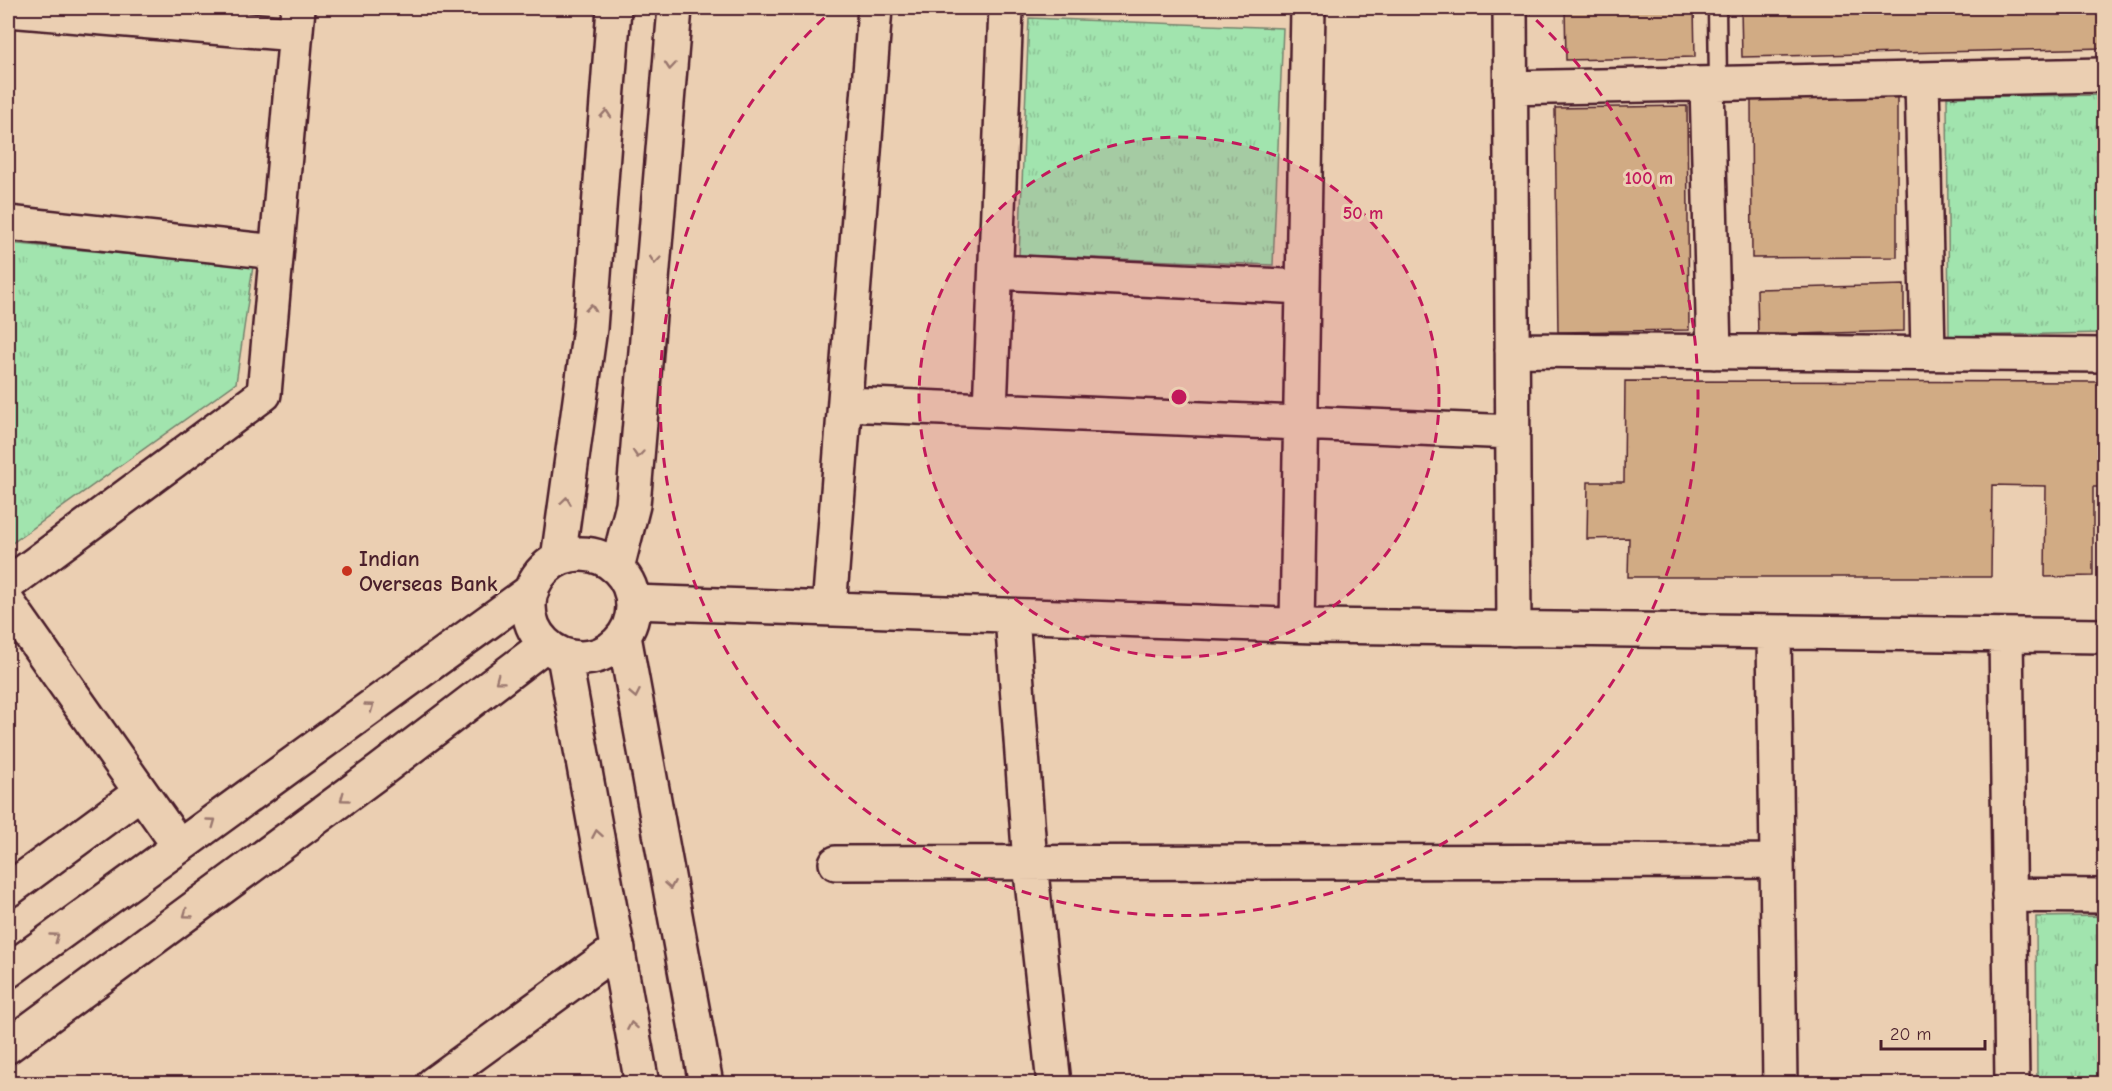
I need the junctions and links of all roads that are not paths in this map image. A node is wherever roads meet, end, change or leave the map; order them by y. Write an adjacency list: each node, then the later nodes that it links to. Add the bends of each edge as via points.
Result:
1 (614, 8): 27 (street, one-way to 1, via 590,328)
2 (675, 8): 28 (street, one-way to 28, via 633,506)
3 (875, 8): 23 (street)
4 (1006, 8): 17 (street)
5 (1308, 8): 18 (street)
6 (1510, 8): 14 (street)
7 (1717, 8): 13 (lane)
8 (8, 10): 9 (street)
9 (97, 12): 10 (street)
10 (297, 21): 16 (street)
11 (2104, 75): 12 (street)
12 (1922, 79): 13 (street); 21 (street)
13 (1712, 84): 14 (street); 20 (street)
14 (1510, 88): 19 (street)
15 (8, 223): 16 (street)
16 (276, 252): 29 (street, via 264,394)
17 (996, 272): 18 (street); 24 (street)
18 (1303, 287): 25 (street)
19 (1512, 350): 20 (street); 26 (street)
20 (1714, 352): 21 (street)
21 (1928, 353): 22 (street)
22 (2104, 355)
23 (845, 404): 24 (street); 33 (street)
24 (990, 410): 25 (street)
25 (1300, 423): 26 (street); 35 (street)
26 (1513, 432): 36 (street)
27 (558, 559): 28 (street, via 588,555); 30 (street, via 542,572)
28 (616, 568): 31 (street, via 628,583)
29 (8, 584)
30 (532, 590): 41 (street, via 529,609 534,629); 43 (street, one-way to 30)
31 (633, 602): 33 (street); 39 (street, via 631,623)
32 (8, 603): 42 (street)
33 (829, 609): 34 (street)
34 (1012, 616): 35 (street); 46 (street)
35 (1297, 625): 36 (street)
36 (1514, 629): 37 (street)
37 (1774, 633): 38 (street); 44 (street)
38 (2006, 635): 40 (street); 48 (street)
39 (624, 636): 41 (street, via 604,653 585,658); 55 (street, one-way to 55)
40 (2104, 636)
41 (555, 650): 50 (street, one-way to 41); 52 (street, one-way to 52, via 381,770)
42 (141, 792): 43 (street); 47 (street)
43 (179, 846): 51 (street, one-way to 43)
44 (1777, 861): 46 (street); 57 (street)
45 (836, 863): 46 (street)
46 (1030, 863): 56 (street)
47 (8, 890)
48 (2009, 895): 49 (street); 58 (street)
49 (2104, 896)
50 (618, 949): 53 (street); 54 (street, one-way to 50)
51 (8, 971)
52 (8, 1046)
53 (433, 1083)
54 (642, 1083)
55 (706, 1083)
56 (1054, 1083)
57 (1780, 1083)
58 (2012, 1083)

